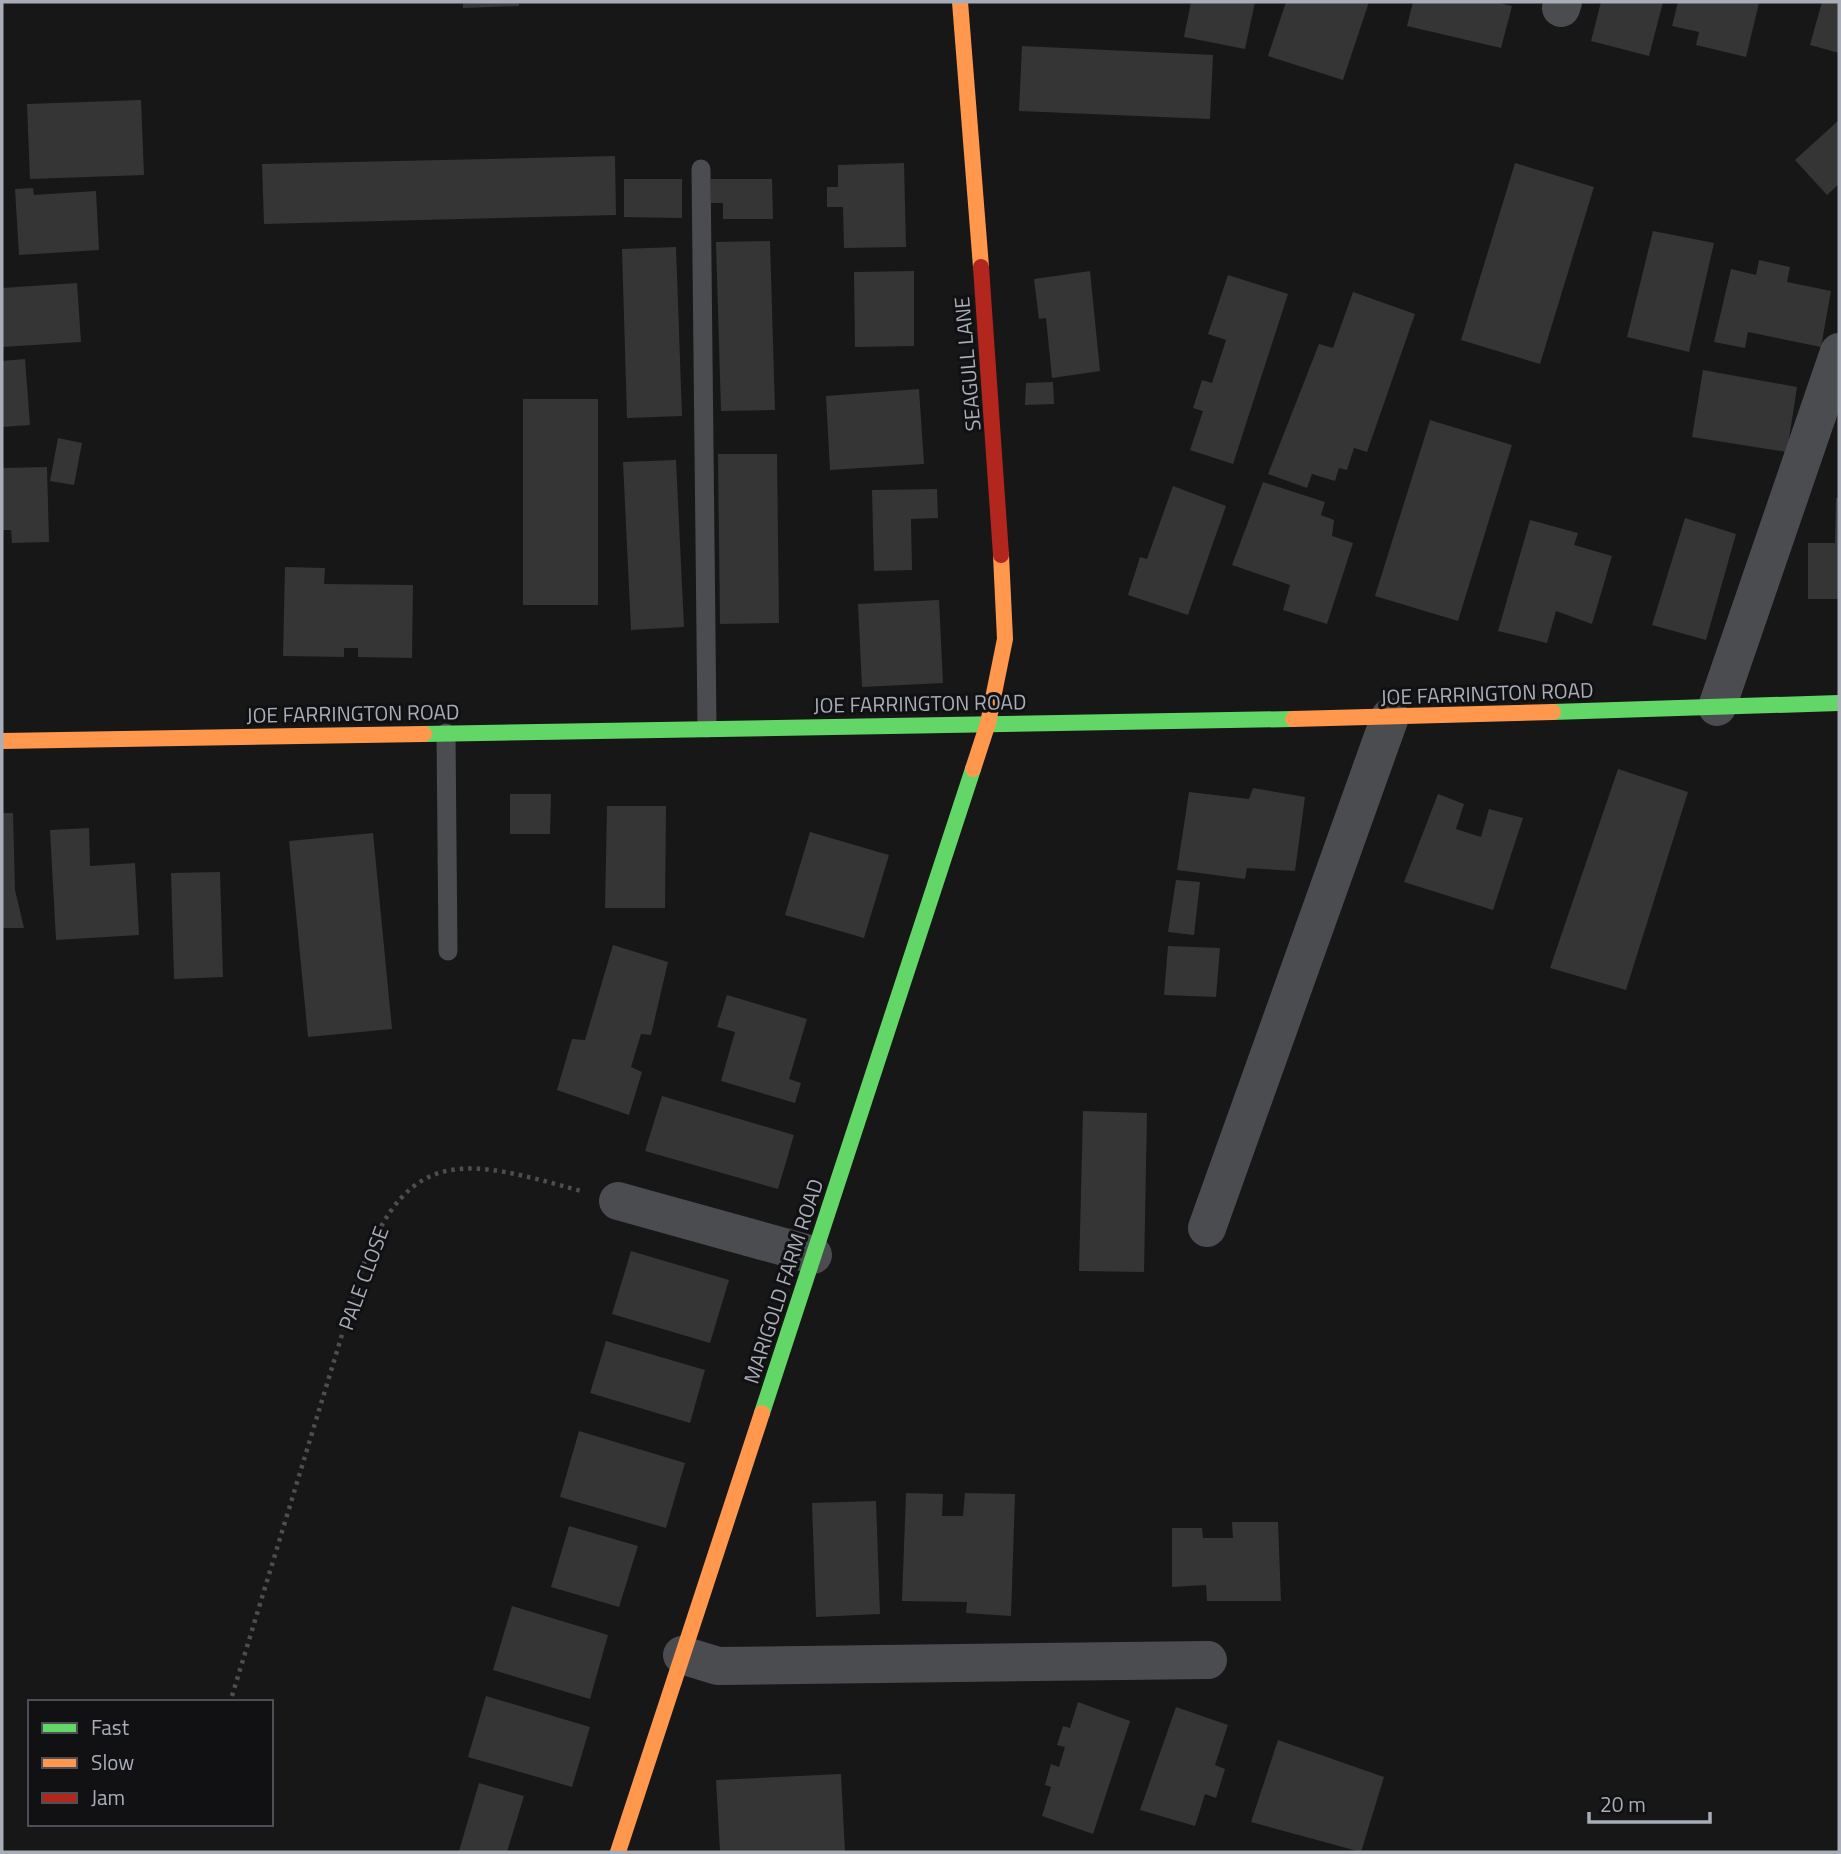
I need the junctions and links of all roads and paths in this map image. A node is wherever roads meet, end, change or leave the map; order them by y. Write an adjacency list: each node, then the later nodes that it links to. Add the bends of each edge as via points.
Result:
1 (960, 2): 7 (street, SEAGULL LANE, via 1005,639)
2 (701, 169): 8 (lane)
3 (1839, 352): 5 (street)
4 (1839, 703): 5 (street, JOE FARRINGTON ROAD)
5 (1717, 707): 6 (street, JOE FARRINGTON ROAD)
6 (1390, 717): 7 (street, JOE FARRINGTON ROAD); 13 (street)
7 (988, 723): 8 (street, JOE FARRINGTON ROAD); 14 (street, MARIGOLD FARM ROAD)
8 (707, 728): 9 (street, JOE FARRINGTON ROAD)
9 (446, 733): 10 (street, JOE FARRINGTON ROAD); 11 (lane)
10 (2, 741)
11 (448, 951)
12 (618, 1201): 14 (street); 17 (path, PALE CLOSE, via 482,1167 445,1171 420,1181 397,1199 375,1233 362,1269)
13 (1207, 1228)
14 (813, 1255): 15 (street, MARIGOLD FARM ROAD)
15 (682, 1655): 16 (street, via 718,1666); 18 (street, MARIGOLD FARM ROAD)
16 (1208, 1660)
17 (232, 1696)
18 (618, 1852)

